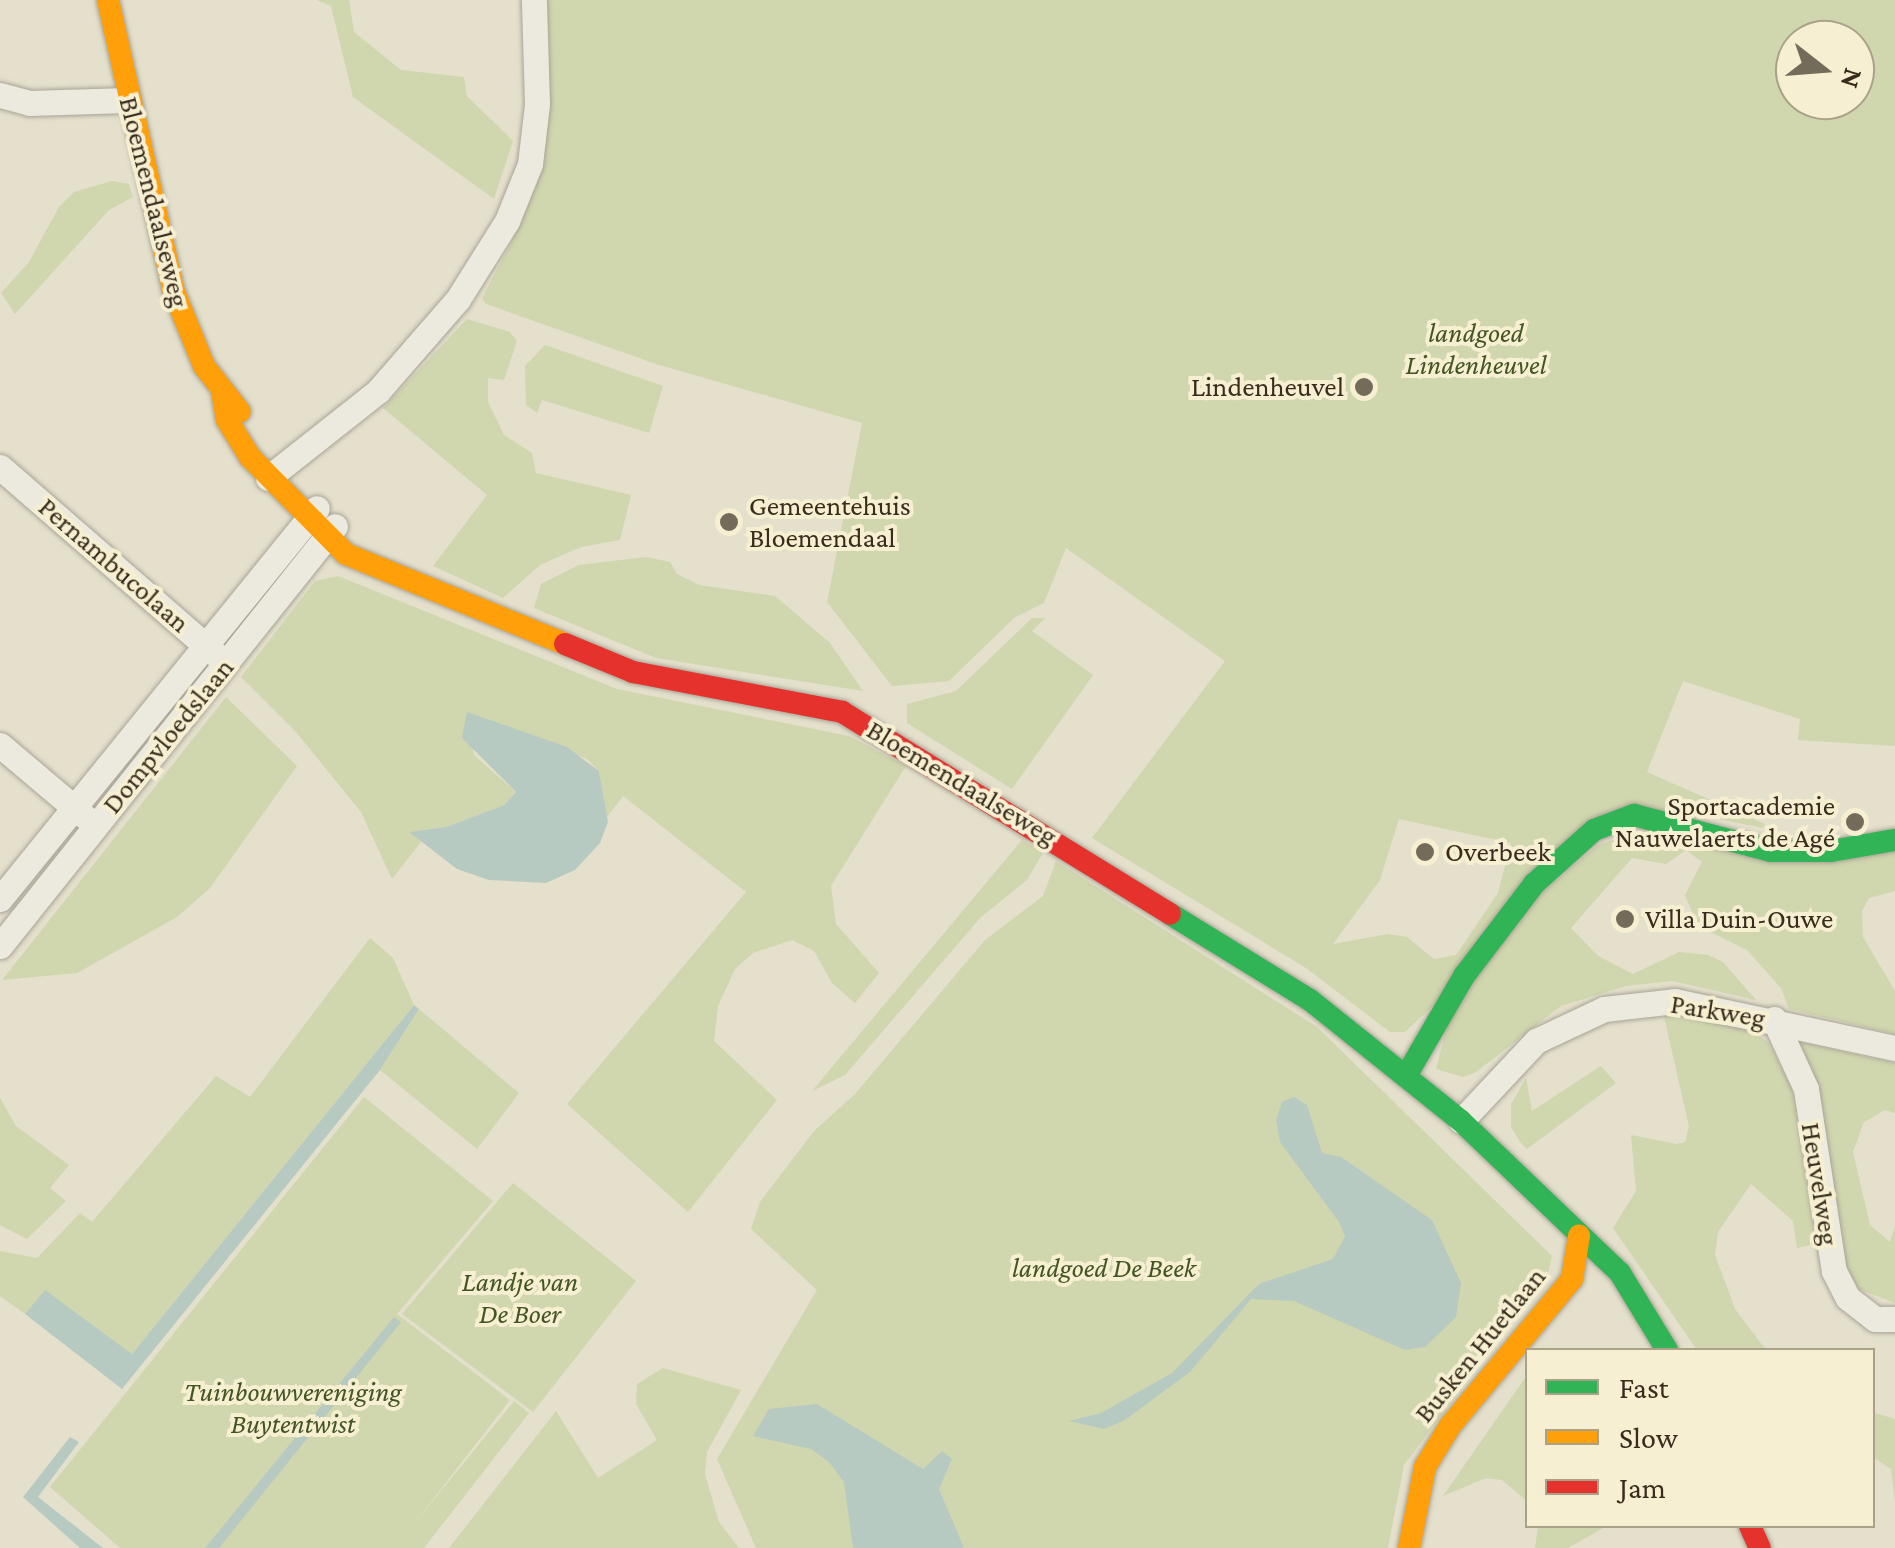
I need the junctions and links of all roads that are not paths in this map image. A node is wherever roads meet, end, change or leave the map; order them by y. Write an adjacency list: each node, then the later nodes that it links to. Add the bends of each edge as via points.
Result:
1 (108, 0): 4 (street, Bloemendaalseweg)
2 (534, 0): 6 (street, via 530,164 507,220 458,299 378,391)
3 (0, 96): 4 (street, via 28,103)
4 (128, 100): 6 (street, Bloemendaalseweg, via 174,292 228,420)
5 (0, 467): 8 (street, Pernambucolaan)
6 (274, 473): 7 (street, Bloemendaalseweg)
7 (321, 523): 8 (street, Dompvloedslaan); 9 (street, Dompvloedslaan); 19 (street, Bloemendaalseweg, via 377,564 632,672 790,697 879,730 1310,1000)
8 (207, 644): 9 (street, Pernambucolaan); 11 (street, Dompvloedslaan)
9 (225, 666): 12 (street, Dompvloedslaan)
10 (0, 744): 11 (street)
11 (74, 807): 12 (street); 14 (street, Dompvloedslaan)
12 (96, 826): 15 (street, Dompvloedslaan)
13 (1895, 840): 17 (street, via 1830,851 1770,851 1634,816 1614,821 1556,859)
14 (0, 899)
15 (0, 946)
16 (1774, 1019): 18 (street, Parkweg); 20 (street, Parkweg, via 1674,1001 1604,1009 1536,1041); 22 (street, Heuvelweg, via 1806,1089 1834,1270 1848,1298 1875,1318)
17 (1434, 1020): 19 (street)
18 (1895, 1048)
19 (1398, 1069): 20 (street, Bloemendaalseweg)
20 (1461, 1122): 21 (street, Bloemendaalseweg)
21 (1579, 1236): 23 (street, Bloemendaalseweg, via 1620,1272); 24 (street, Busken Huetlaan, via 1572,1279 1450,1426 1425,1467)
22 (1895, 1319)
23 (1666, 1348)
24 (1408, 1548)

